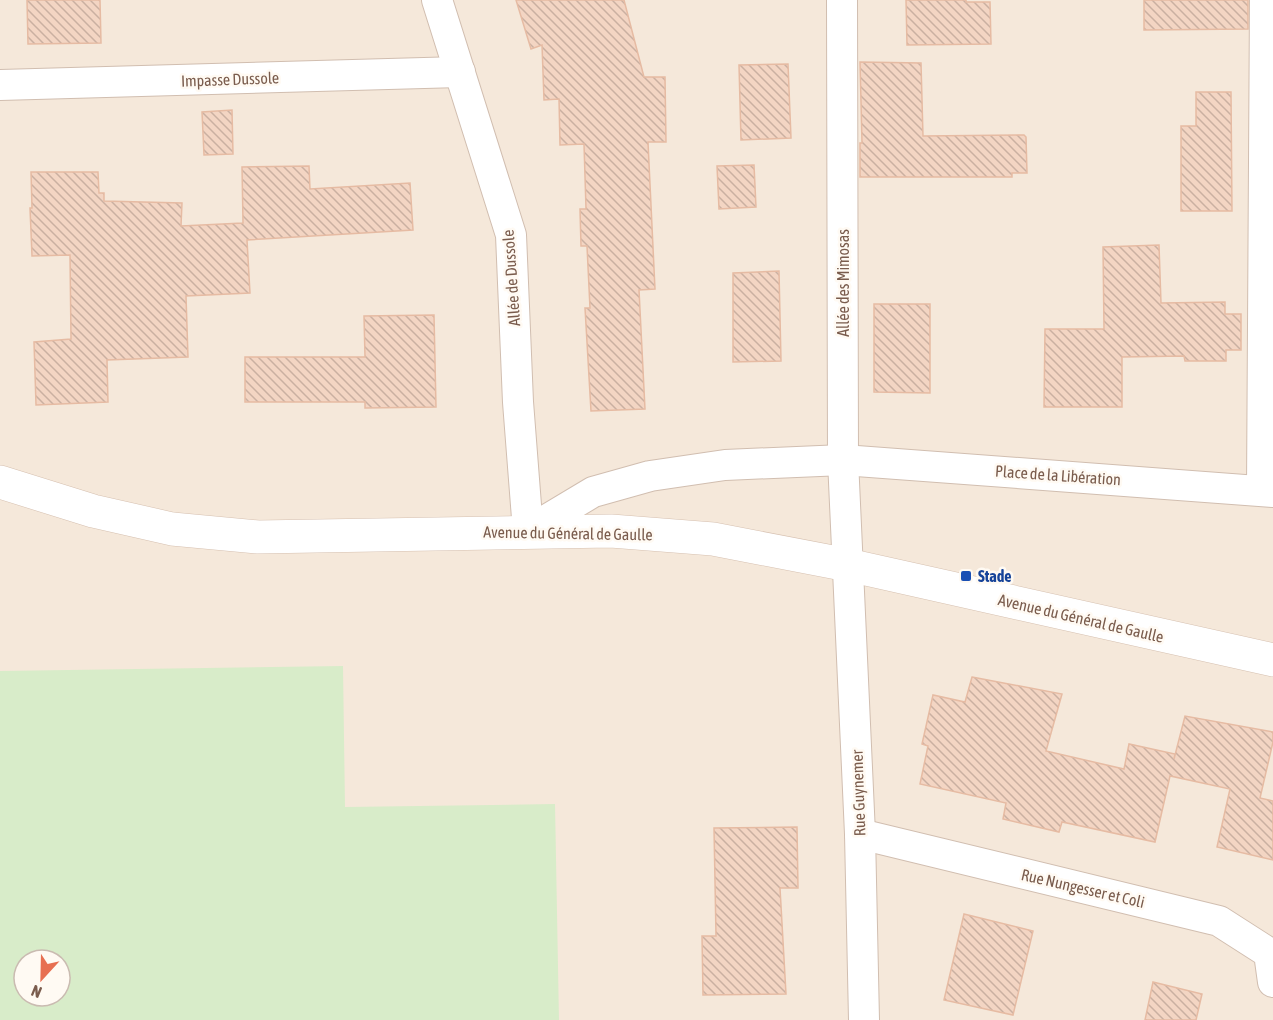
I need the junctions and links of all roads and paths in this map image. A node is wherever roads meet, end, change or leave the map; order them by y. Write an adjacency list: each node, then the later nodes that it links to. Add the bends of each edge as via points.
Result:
1 (436, 0): 4 (street, Allée de Dussole)
2 (842, 0): 6 (street, Allée des Mimosas)
3 (1264, 0): 8 (street)
4 (460, 72): 5 (street, Impasse Dussole); 9 (street, Allée de Dussole, via 511,235)
5 (0, 85)
6 (843, 460): 8 (street, Place de la Libération); 9 (street, Place de la Libération, via 725,465 650,476 593,492); 10 (street, Allée des Mimosas)
7 (0, 482): 9 (street, Avenue du Général de Gaulle, via 93,511 172,529 258,537)
8 (1268, 491)
9 (528, 531): 10 (street, Avenue du Général de Gaulle, via 611,531 713,539)
10 (848, 565): 11 (street, Avenue du Général de Gaulle); 12 (street, Rue Guynemer)
11 (1273, 660)
12 (860, 834): 13 (street, Rue Nungesser et Coli, via 1219,921 1269,954); 14 (street, Rue Guynemer)
13 (1273, 982)
14 (864, 1020)

